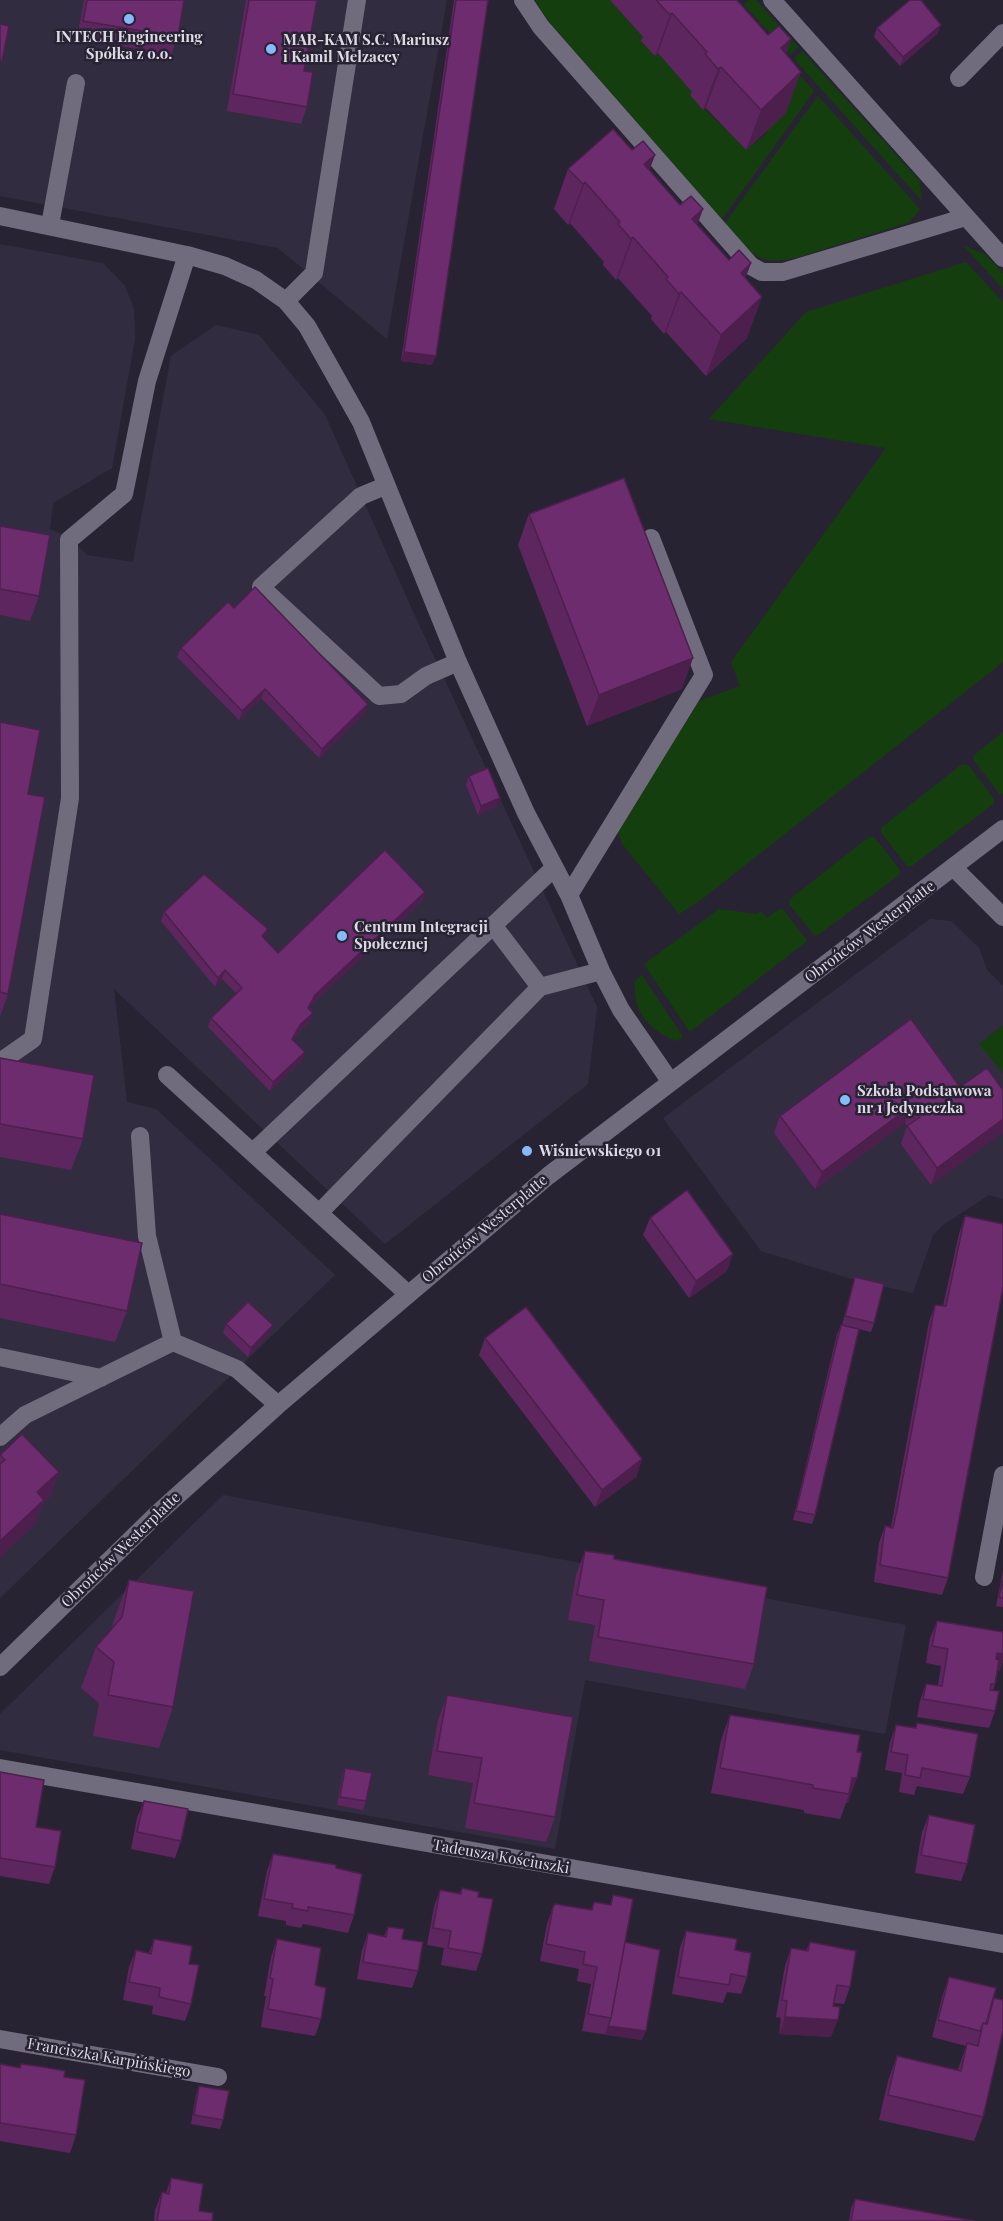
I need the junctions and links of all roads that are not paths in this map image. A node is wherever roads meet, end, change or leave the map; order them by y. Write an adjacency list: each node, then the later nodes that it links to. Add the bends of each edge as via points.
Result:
1 (357, 0): 12 (street, via 314,273)
2 (523, 0): 8 (street, via 541,27 751,266 762,272 783,272)
3 (772, 0): 8 (street)
4 (1003, 33): 5 (street)
5 (959, 78)
6 (76, 83): 9 (street)
7 (0, 216): 9 (street)
8 (966, 217): 11 (street)
9 (50, 225): 10 (street)
10 (187, 255): 12 (street, via 256,280); 24 (street, via 147,381 124,494 69,540 70,798 33,1040)
11 (1003, 258)
12 (286, 301): 13 (street, via 307,326 361,422)
13 (386, 486): 15 (street); 15 (street, via 361,496 261,587 379,696 401,693)
14 (651, 538): 19 (street, via 704,675)
15 (458, 662): 17 (street)
16 (1003, 829): 18 (street, Obrońców Westerplatte)
17 (554, 868): 19 (street); 21 (street)
18 (954, 868): 20 (street); 26 (street, Obrońców Westerplatte)
19 (569, 895): 22 (street)
20 (1003, 917)
21 (493, 925): 23 (street); 28 (street)
22 (601, 971): 23 (street); 26 (street, via 621,1010)
23 (540, 987): 29 (street)
24 (0, 1062)
25 (167, 1075): 28 (street)
26 (670, 1081): 30 (street, Obrońców Westerplatte, via 548,1176)
27 (140, 1136): 31 (street, via 147,1236)
28 (253, 1152): 29 (street)
29 (319, 1213): 30 (street)
30 (408, 1294): 34 (street, Obrońców Westerplatte)
31 (173, 1342): 33 (street); 34 (street, via 237,1369)
32 (0, 1357): 33 (street)
33 (101, 1378): 35 (street, via 25,1415)
34 (278, 1405): 38 (street, Obrońców Westerplatte, via 158,1513)
35 (0, 1437)
36 (1003, 1475): 37 (street)
37 (984, 1577)
38 (0, 1667)
39 (0, 1768): 40 (street, Tadeusza Kościuszki)
40 (1003, 1944)
41 (0, 2039): 42 (street, Franciszka Karpińskiego)
42 (218, 2077)

